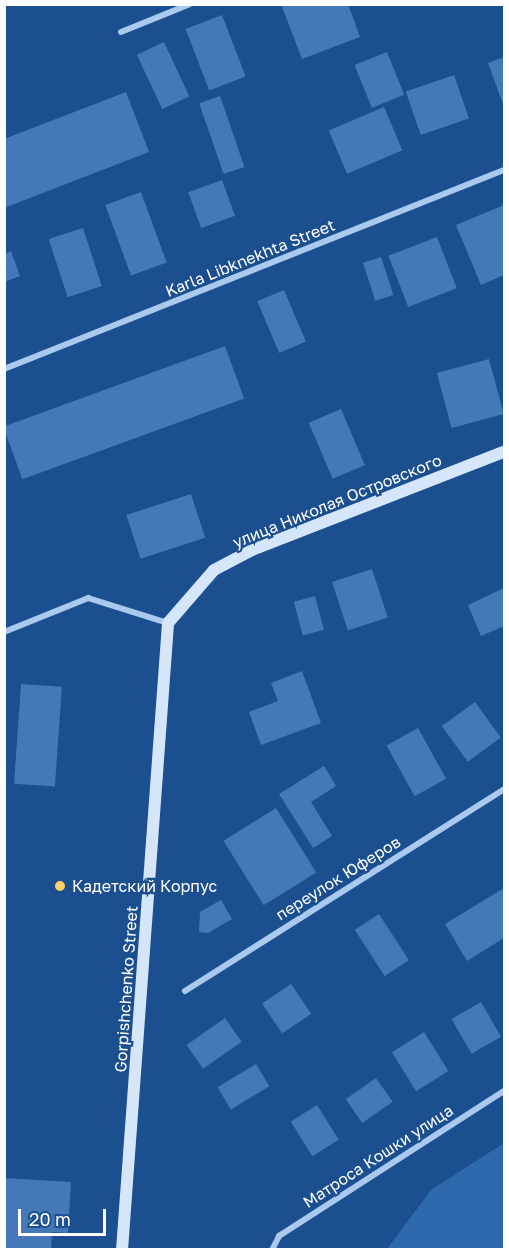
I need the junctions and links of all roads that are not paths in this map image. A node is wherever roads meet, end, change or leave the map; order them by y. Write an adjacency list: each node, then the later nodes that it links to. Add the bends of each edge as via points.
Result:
1 (190, 4): 2 (street)
2 (122, 32)
3 (504, 170): 4 (street, Karla Libknekhta Street)
4 (4, 369)
5 (504, 452): 6 (main road, улица Николая Островского, via 252,550 214,570)
6 (168, 623): 7 (street, via 88,598); 11 (main road, Gorpishchenko Street)
7 (4, 632)
8 (504, 789): 9 (street, переулок Юферов)
9 (185, 991)
10 (504, 1091): 12 (street, Матроса Кошки улица, via 279,1236)
11 (122, 1250)
12 (272, 1250)

